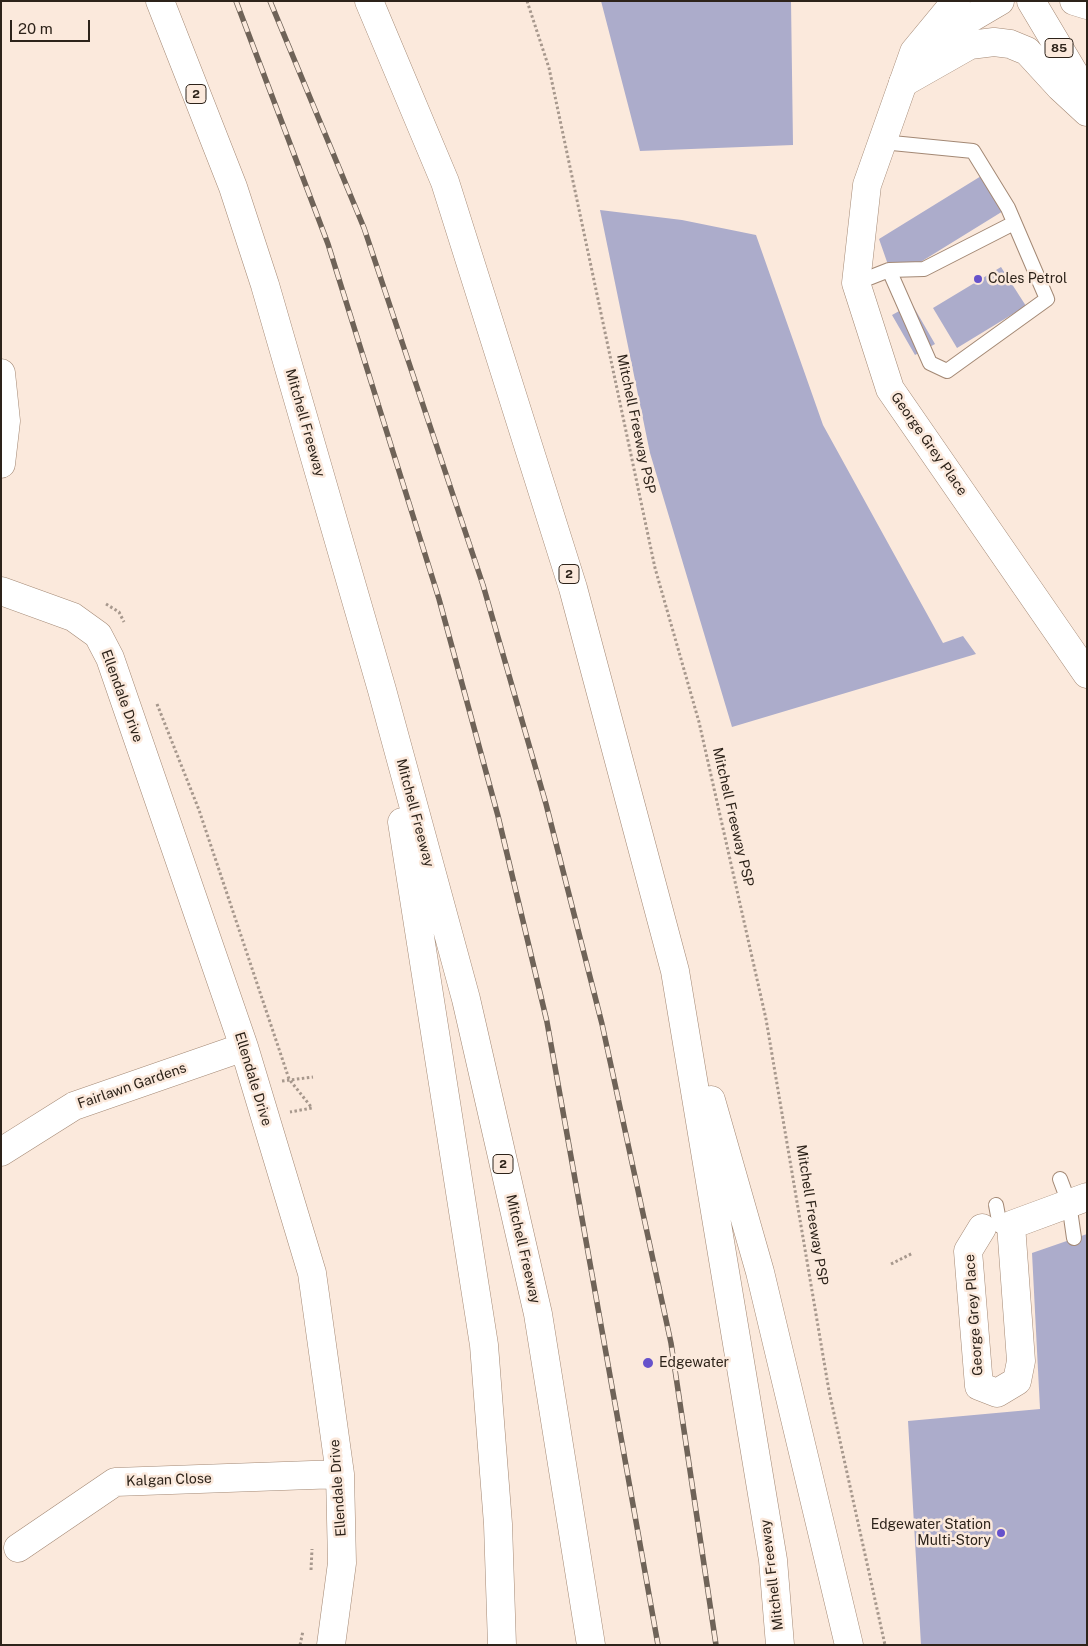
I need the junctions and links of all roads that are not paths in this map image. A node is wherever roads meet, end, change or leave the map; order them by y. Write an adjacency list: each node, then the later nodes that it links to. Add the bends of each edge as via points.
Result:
1 (160, 1): 20 (main road, Mitchell Freeway / 2, via 233,186 262,276)
2 (370, 1): 21 (main road, Mitchell Freeway / 2, via 445,182 573,588)
3 (956, 1): 8 (main road, George Grey Place)
4 (1000, 1): 8 (main road)
5 (1031, 1): 10 (main road, 85)
6 (1074, 1): 7 (main road)
7 (1087, 5)
8 (914, 52): 9 (main road, George Grey Place)
9 (903, 83): 11 (main road, via 970,45 1010,44 1027,51); 12 (main road, George Grey Place)
10 (1087, 95)
11 (1087, 112)
12 (882, 142): 13 (lane, via 973,151); 15 (main road, George Grey Place, via 867,185)
13 (1014, 223): 14 (lane, via 924,269); 14 (lane, via 1047,300 947,371 930,363)
14 (889, 270): 15 (lane)
15 (856, 283): 19 (main road, George Grey Place, via 890,389)
16 (1, 374): 17 (main road, via 6,421)
17 (1, 464)
18 (1, 591): 22 (main road, Ellendale Drive, via 73,617 98,635 110,658)
19 (1087, 674)
20 (382, 690): 30 (main road, via 484,1345 498,1524); 31 (main road, Mitchell Freeway / 2, via 466,999 538,1314)
21 (675, 971): 32 (main road, Mitchell Freeway / 2, via 773,1560); 33 (main road, via 760,1272)
22 (244, 1047): 23 (main road, Fairlawn Gardens, via 74,1106); 27 (main road, Ellendale Drive, via 312,1273)
23 (1, 1152)
24 (1072, 1193): 25 (main road); 26 (lane)
25 (997, 1221): 25 (main road, George Grey Place, via 1021,1361 1017,1381 998,1393 979,1386 968,1251)
26 (1074, 1238)
27 (340, 1474): 28 (main road, Kalgan Close, via 115,1482); 29 (main road, Ellendale Drive, via 342,1563)
28 (18, 1548)
29 (330, 1645)
30 (502, 1645)
31 (591, 1645)
32 (780, 1645)
33 (849, 1645)

